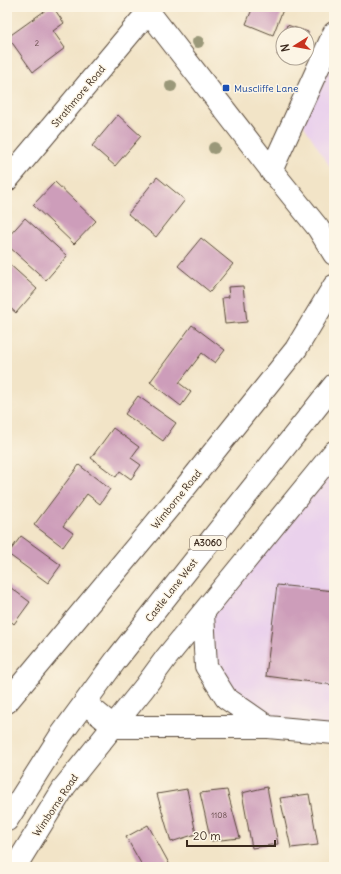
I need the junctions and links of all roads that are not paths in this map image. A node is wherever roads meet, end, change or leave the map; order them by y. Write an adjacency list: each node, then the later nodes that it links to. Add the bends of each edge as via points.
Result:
1 (147, 9): 3 (street); 4 (street, Strathmore Road)
2 (334, 33): 3 (street)
3 (272, 171): 5 (street)
4 (7, 180)
5 (326, 226): 6 (street)
6 (334, 254)
7 (334, 286): 11 (street, Wimborne Road, via 296,349 176,499)
8 (334, 385): 12 (street, Castle Lane West / A3060, via 116,660)
9 (334, 452): 10 (street)
10 (203, 614): 13 (street); 14 (street, via 206,666 226,698)
11 (7, 702)
12 (85, 703): 13 (street); 16 (street, A3060, via 61,735)
13 (114, 727): 14 (street); 17 (street, Wimborne Road, via 65,786)
14 (268, 727): 15 (street)
15 (334, 733)
16 (7, 820)
17 (17, 866)

